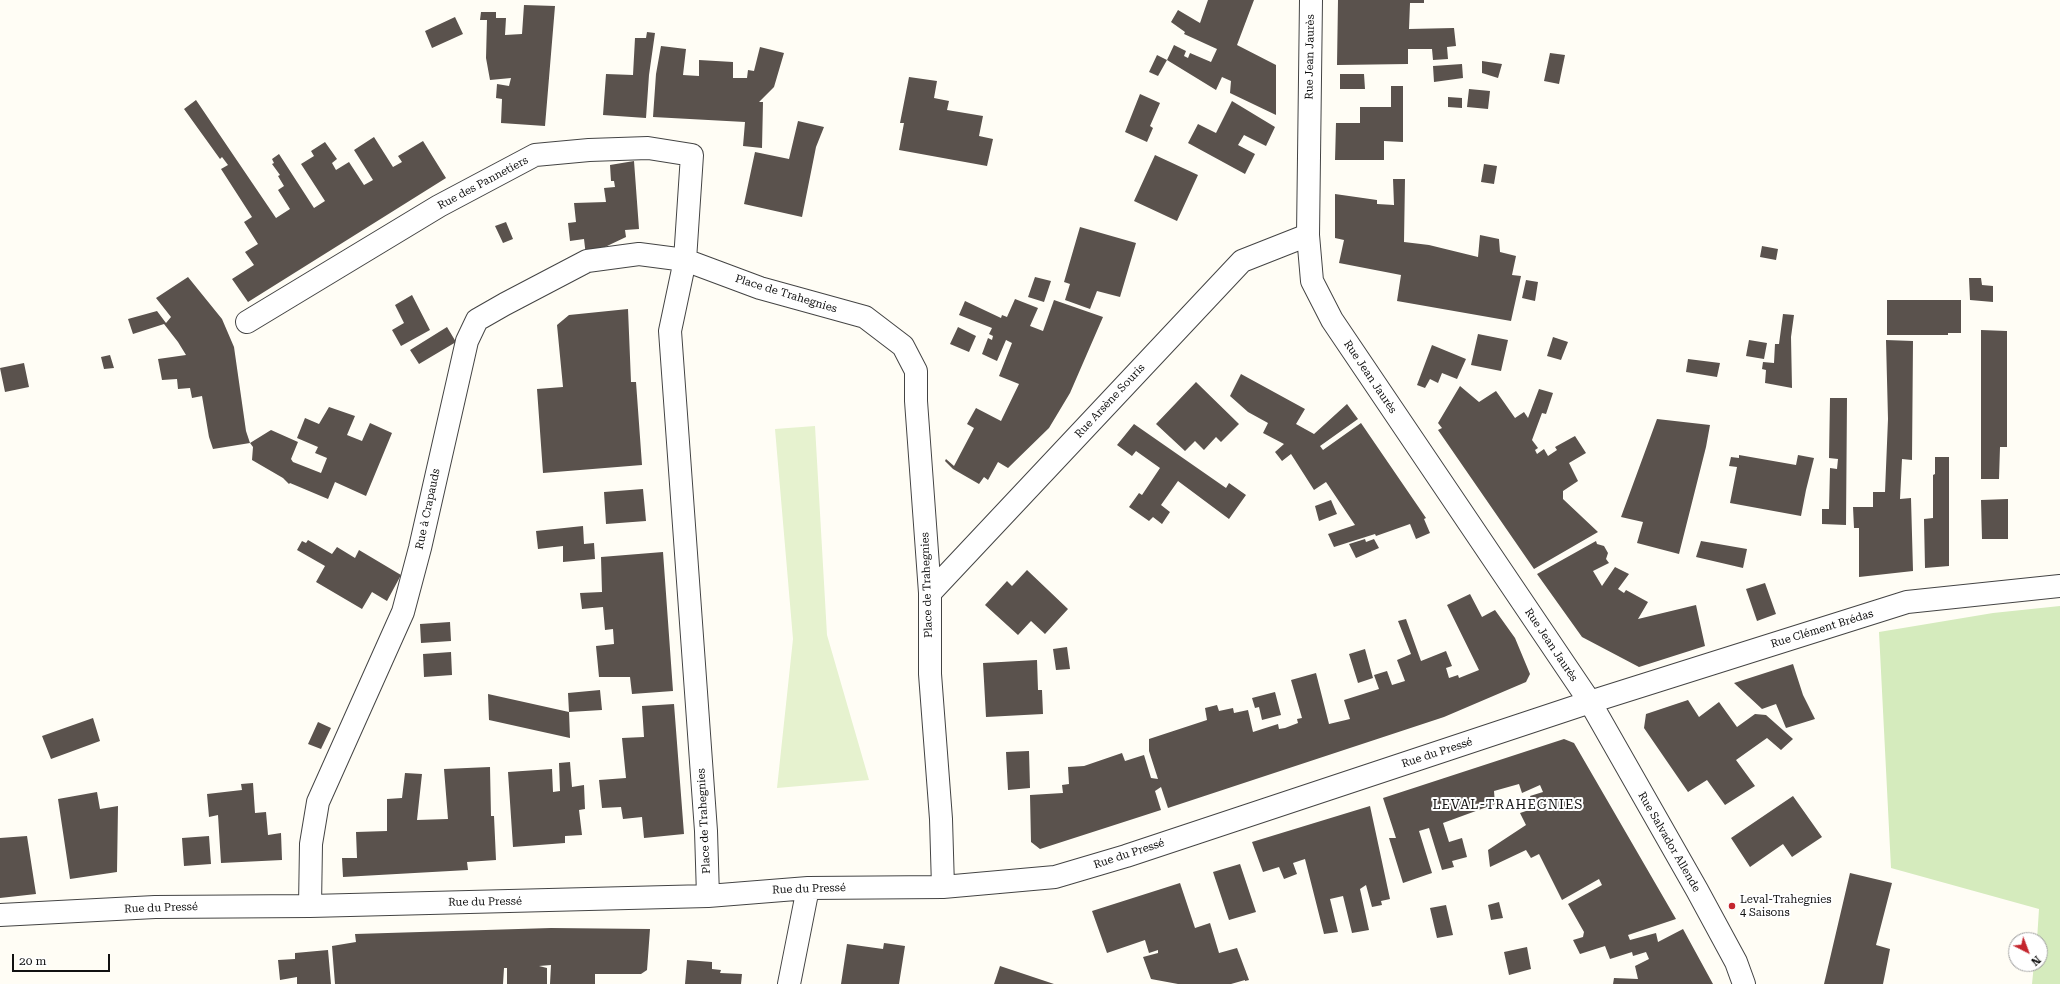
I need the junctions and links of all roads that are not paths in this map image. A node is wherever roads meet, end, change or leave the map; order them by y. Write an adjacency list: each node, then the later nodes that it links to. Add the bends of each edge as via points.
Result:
1 (1311, 0): 2 (street, Rue Jean Jaurès)
2 (1308, 235): 6 (street, Rue Arsène Souris, via 1242,261); 7 (street, Rue Jean Jaurès, via 1312,281 1332,320)
3 (685, 260): 4 (street, Rue des Pannetiers, via 692,155 648,148 535,155 440,206); 6 (street, Place de Trahegnies, via 760,288 865,317 903,346 916,371); 10 (street, Place de Trahegnies, via 670,331 706,831); 11 (street, Rue à Crapauds, via 640,254 587,261 477,320 467,341 403,612 318,802 311,844)
4 (247, 322)
5 (2060, 586): 7 (street, Rue Clément Brédas, via 1907,602)
6 (930, 593): 8 (street, Place de Trahegnies, via 930,674 941,819)
7 (1590, 702): 8 (street, Rue du Pressé, via 1134,854 1055,877); 14 (street, Rue Salvador Allende, via 1736,962)
8 (943, 887): 9 (street, Rue du Pressé)
9 (808, 888): 10 (street, Rue du Pressé); 13 (street)
10 (708, 896): 11 (street, Rue du Pressé)
11 (310, 906): 12 (street, Rue du Pressé, via 155,907)
12 (0, 915)
13 (789, 984)
14 (1744, 984)

